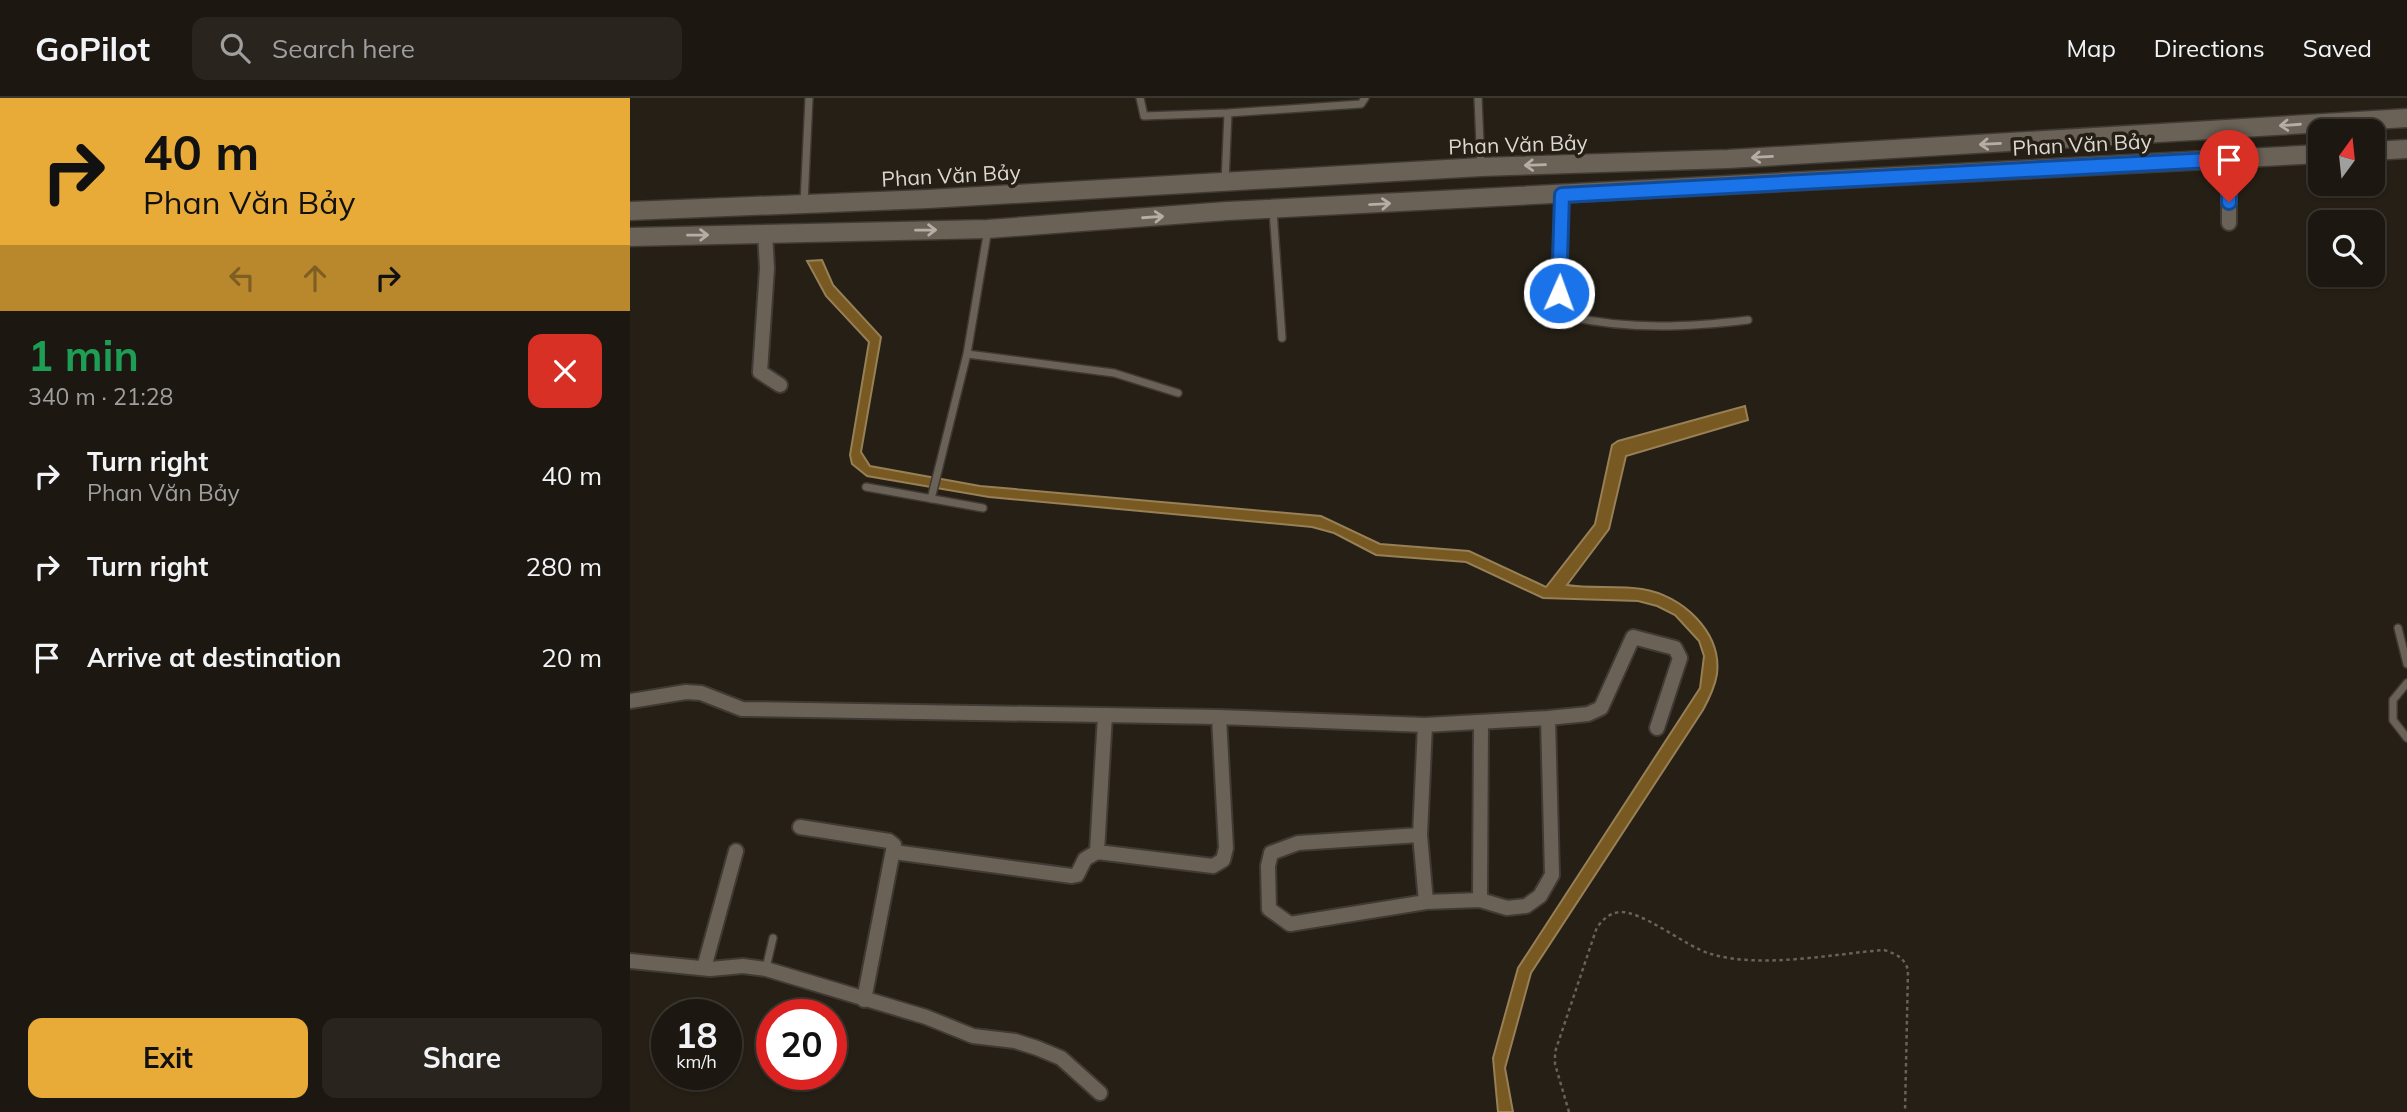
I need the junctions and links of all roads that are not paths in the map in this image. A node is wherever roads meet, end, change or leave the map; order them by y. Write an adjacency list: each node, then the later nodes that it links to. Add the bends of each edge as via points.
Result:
1 (808, 98): 14 (lane)
2 (1140, 98): 5 (lane, via 1144,116)
3 (1365, 98): 5 (lane, via 1361,104)
4 (1478, 98): 11 (lane)
5 (1228, 113): 12 (lane)
6 (2407, 118): 11 (main road, Phan Văn Bảy, one-way to 11, via 1755,157)
7 (2407, 149): 8 (main road)
8 (2385, 150)
9 (2308, 154): 10 (main road, Phan Văn Bảy)
10 (2229, 159): 13 (main road, Phan Văn Bảy); 18 (street)
11 (1480, 167): 12 (main road, Phan Văn Bảy)
12 (1225, 182): 14 (main road, Phan Văn Bảy); 17 (main road)
13 (1562, 195): 15 (main road, Phan Văn Bảy, one-way to 13); 22 (lane, via 1559,293 1572,317 1608,325 1693,326)
14 (804, 204): 16 (main road, Phan Văn Bảy)
15 (1273, 210): 17 (main road, Phan Văn Bảy); 23 (lane)
16 (630, 211)
17 (1227, 211): 19 (main road, Phan Văn Bảy, one-way to 17)
18 (2229, 223)
19 (988, 229): 20 (main road, Phan Văn Bảy, one-way to 19); 24 (lane)
20 (765, 233): 21 (main road, Phan Văn Bảy, one-way to 20); 25 (street, via 760,372)
21 (630, 237)
22 (1748, 320)
23 (1282, 338)
24 (967, 354): 26 (lane, via 1114,373); 28 (lane)
25 (780, 385)
26 (1178, 393)
27 (866, 487): 28 (lane)
28 (932, 495): 29 (lane)
29 (983, 508)
30 (2398, 628): 31 (lane)
31 (2407, 664)
32 (2407, 683): 40 (lane, via 2393,700 2393,720)
33 (630, 701): 34 (street, via 686,692 742,709)
34 (1105, 715): 35 (street); 45 (street)
35 (1219, 716): 38 (street); 45 (street, via 1223,860 1213,866)
36 (1548, 718): 37 (street); 39 (street, via 1601,708 1633,637 1675,648 1680,658); 46 (street, via 1552,875 1540,896 1526,906 1507,908)
37 (1481, 722): 38 (street); 46 (street)
38 (1425, 725): 42 (street)
39 (1657, 728)
40 (2407, 738)
41 (800, 827): 44 (street, via 889,841)
42 (1420, 835): 47 (street); 47 (street, via 1298,843 1271,853 1269,909 1290,924)
43 (736, 851): 50 (street)
44 (894, 852): 45 (street, via 1072,876); 52 (street)
45 (1097, 852)
46 (1480, 900): 47 (street)
47 (1426, 902)
48 (773, 938): 51 (lane)
49 (630, 961): 50 (street)
50 (704, 968): 51 (street)
51 (766, 969): 52 (street)
52 (864, 1000): 53 (street, via 973,1035 1037,1048 1061,1058)
53 (1100, 1093)

